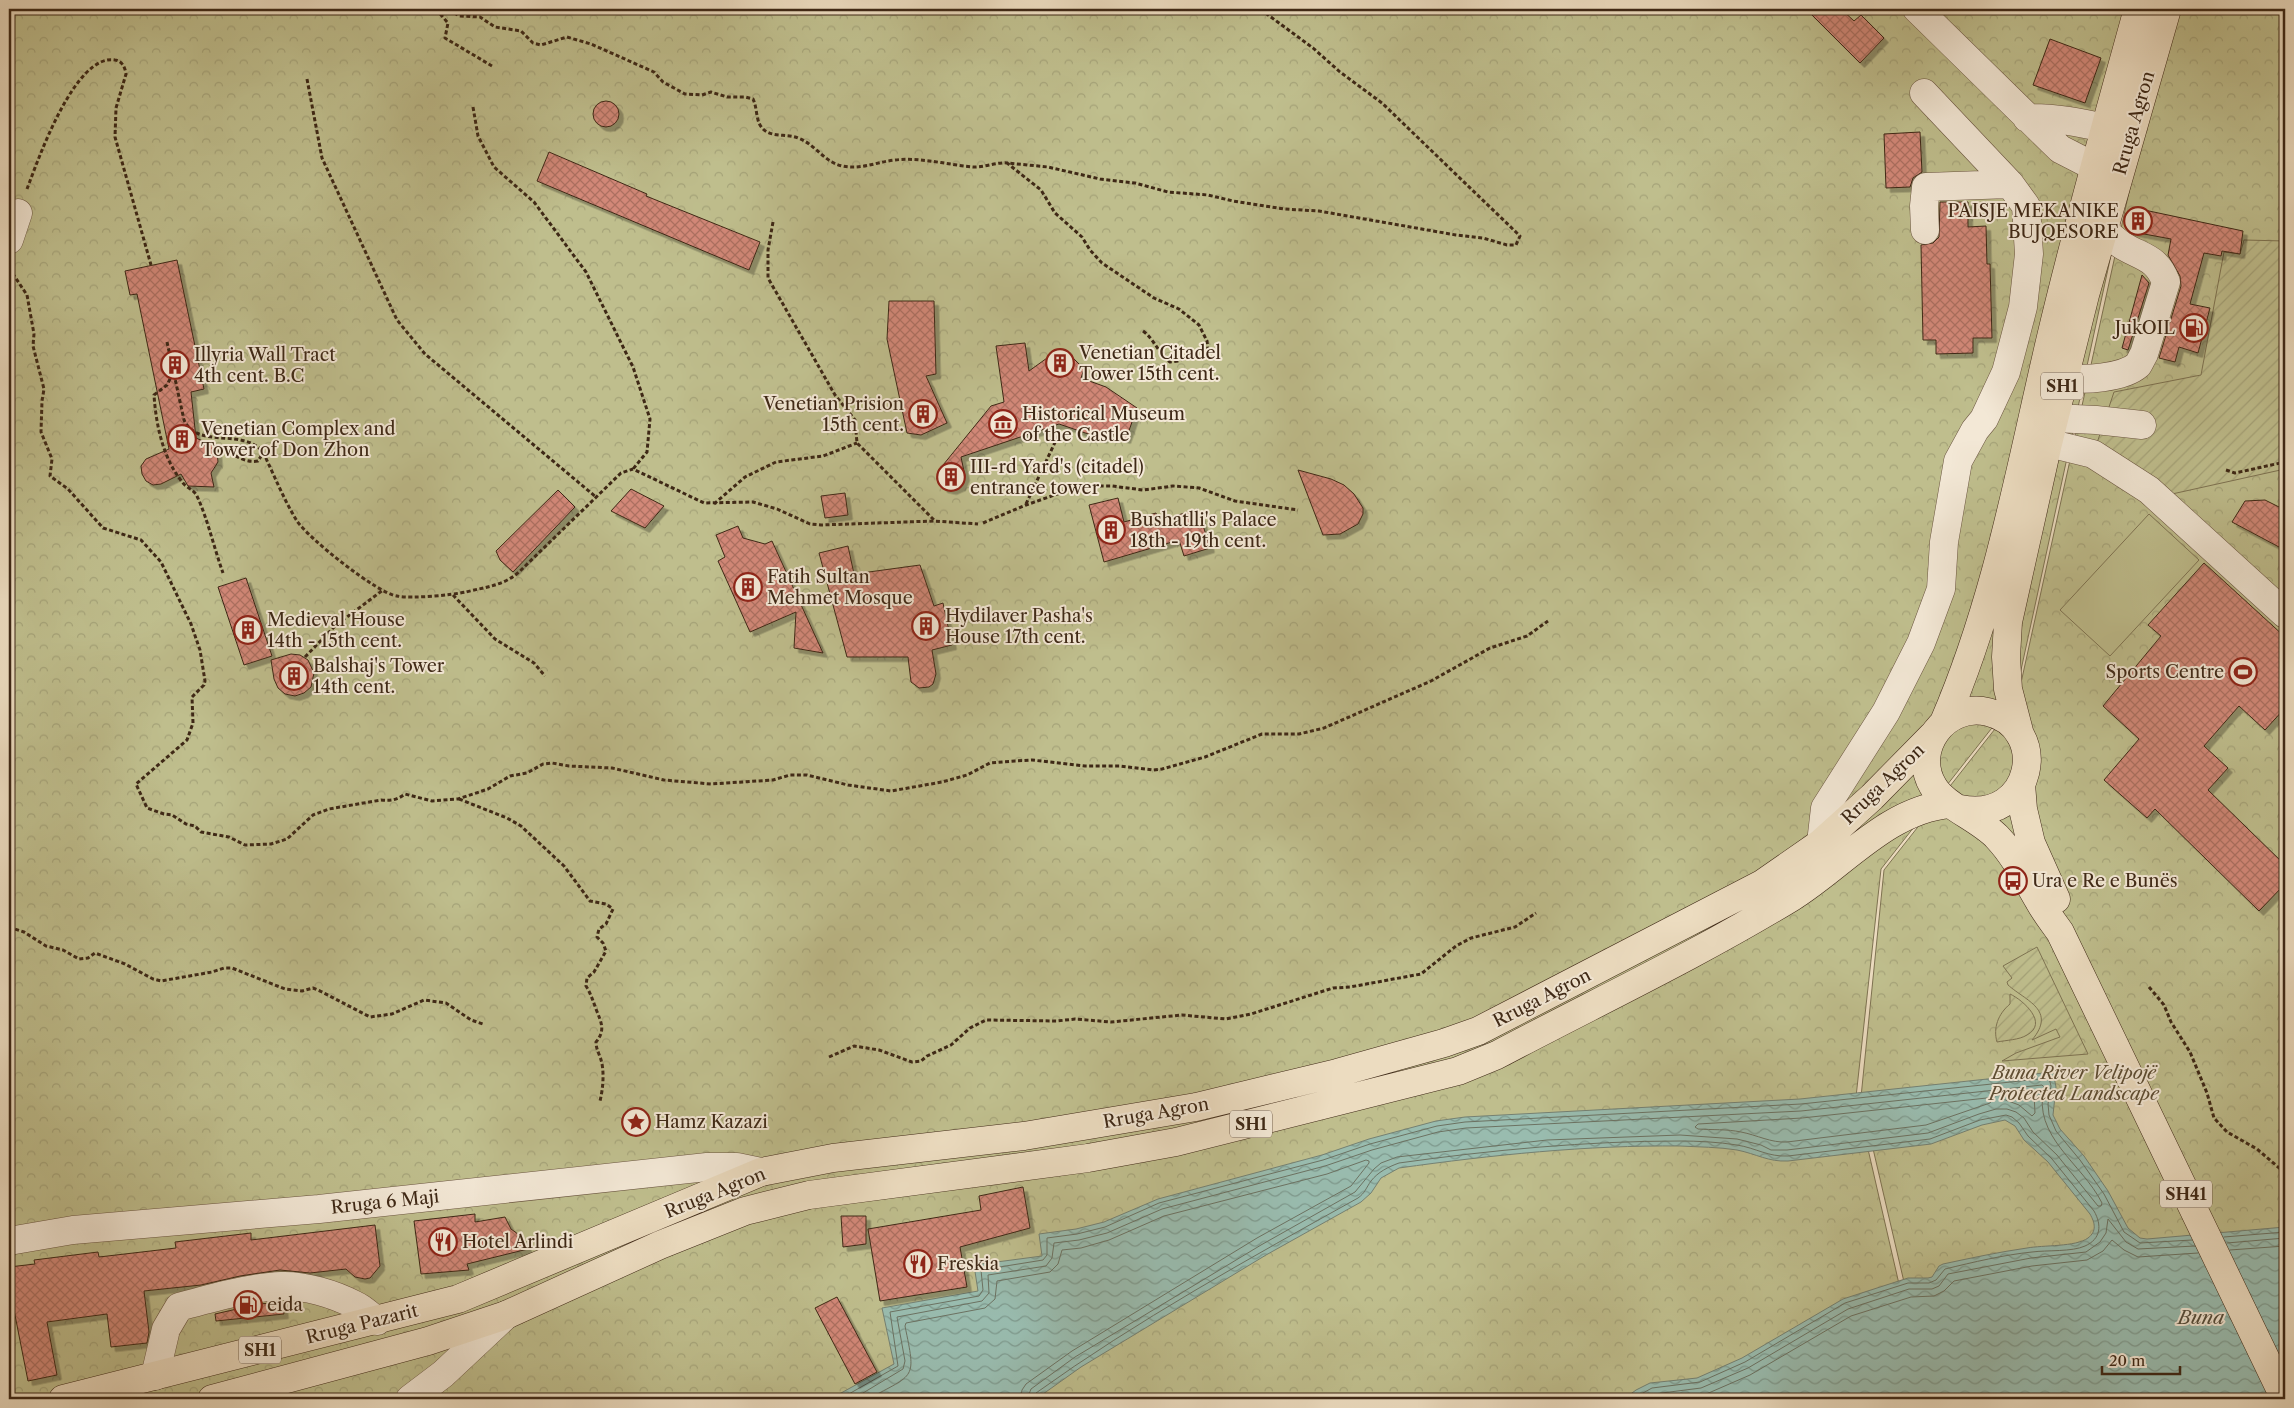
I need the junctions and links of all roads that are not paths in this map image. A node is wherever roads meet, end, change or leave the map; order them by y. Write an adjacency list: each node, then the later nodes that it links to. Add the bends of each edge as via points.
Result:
1 (1917, 9): 5 (street)
2 (2138, 9): 6 (main road, Rruga Agron / SH1)
3 (2167, 9): 6 (main road, Rruga Agron / SH1)
4 (1924, 93): 8 (street)
5 (2027, 118): 6 (street, via 2053,117); 7 (street, via 2060,149)
6 (2118, 131): 7 (main road, Rruga Agron / SH1)
7 (2107, 170): 11 (main road, Rruga Agron / SH1); 17 (main road, Rruga Agron / SH1, via 2057,311 1994,583 1962,680)
8 (2010, 184): 10 (street, via 1926,187); 21 (street, via 2026,206 2029,254 2019,329 2009,363 1984,419 1958,461 1944,542 1940,590 1921,643 1886,712 1825,808)
9 (18, 213): 12 (street)
10 (1925, 230)
11 (2103, 230): 13 (main road, Rruga Agron / SH1); 13 (street, via 2123,247 2142,254 2159,267 2166,282 2138,364 2096,378 2079,380)
12 (9, 240)
13 (2064, 377): 15 (main road, Rruga Agron / SH1)
14 (2142, 425): 15 (street, via 2096,420)
15 (2051, 430): 16 (street, via 2149,490); 18 (main road, Rruga Agron / SH1, via 2008,622 2008,689)
16 (2285, 614)
17 (1938, 729): 18 (main road, via 1961,712 1980,710 1999,716); 20 (main road, via 1926,757 1929,779 1934,789); 21 (main road, Rruga Agron / SH1, via 1872,797)
18 (2020, 735): 19 (main road, via 2027,759)
19 (2021, 784): 20 (main road, via 2015,794 1995,808 1983,811); 22 (main road, SH41, via 2031,843 2058,904)
20 (1955, 806): 22 (main road, SH41, via 1990,830 2009,851); 26 (main road, Rruga Agron / SH1, via 1935,805 1906,816 1794,896 1746,924 1497,1055 1458,1071 1176,1142 1088,1158 809,1195 745,1211 660,1245)
21 (1821, 843): 23 (main road, Rruga Agron / SH1, via 1762,884 1498,1021 1444,1043 1196,1107 1024,1136 833,1158)
22 (2060, 932): 32 (main road, SH41)
23 (761, 1172): 24 (street, Rruga 6 Maji, via 737,1167 707,1167 319,1209 73,1230); 25 (main road, Rruga Agron / SH1)
24 (9, 1241)
25 (458, 1299): 27 (main road, Rruga Pazarit / SH1)
26 (506, 1315): 30 (main road, Rruga Pazarit / SH1, via 428,1341); 31 (street, via 443,1374)
27 (376, 1321): 28 (main road, Rruga Pazarit / SH1); 28 (street, via 357,1305 300,1288 281,1286 213,1297 179,1307 166,1329)
28 (155, 1376): 29 (main road, Rruga Pazarit / SH1)
29 (62, 1399)
30 (212, 1399)
31 (410, 1399)
32 (2285, 1399)

